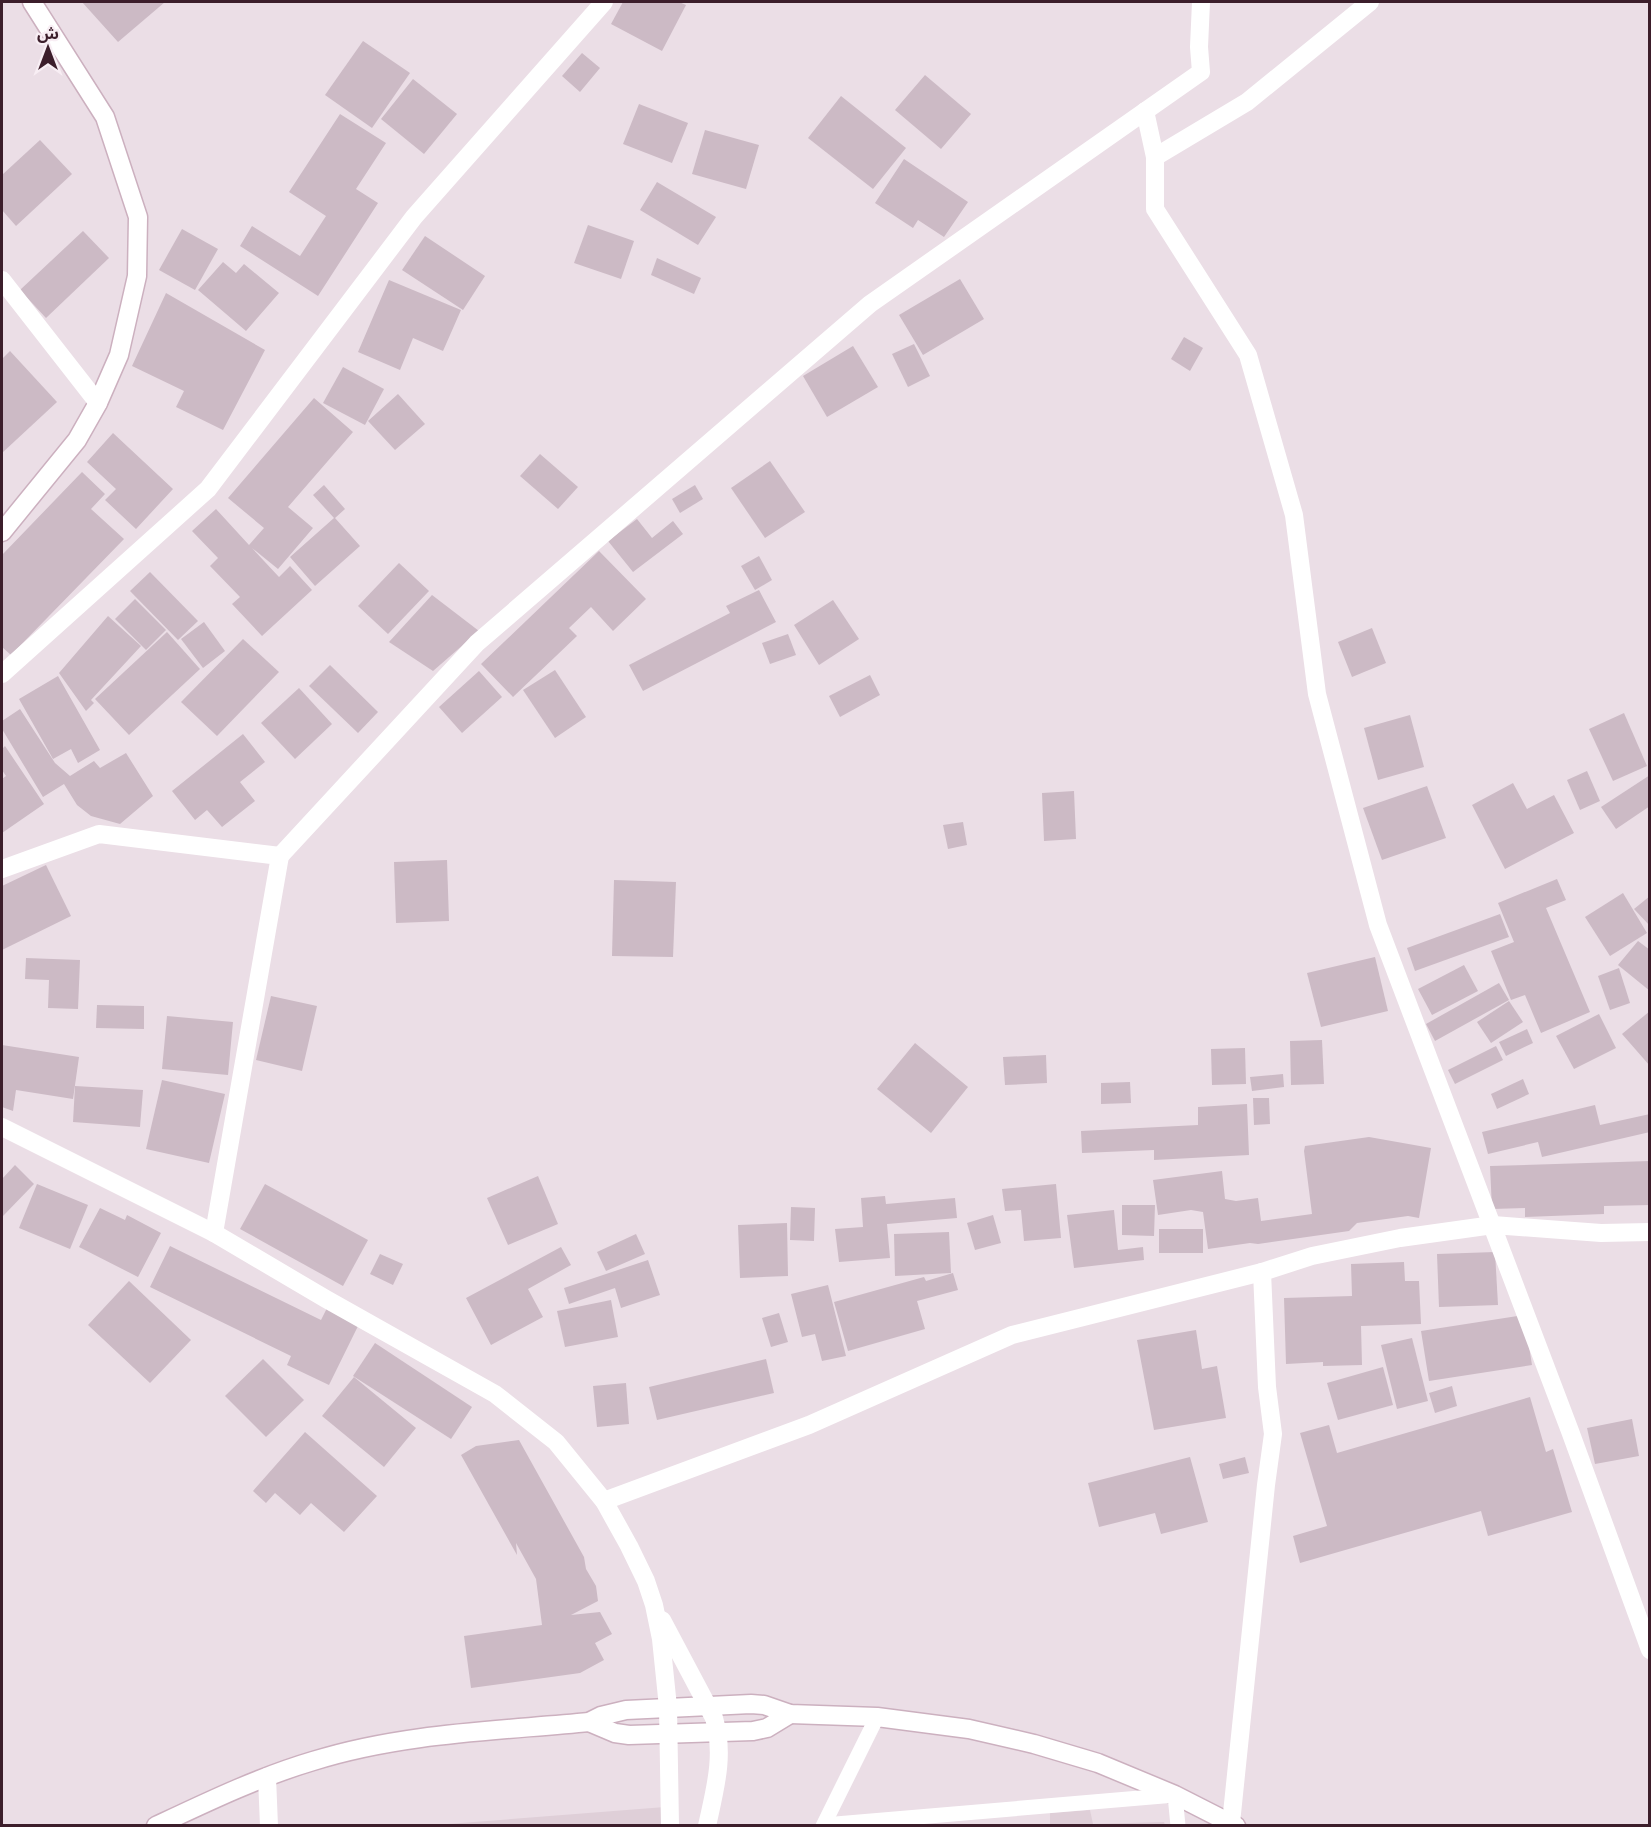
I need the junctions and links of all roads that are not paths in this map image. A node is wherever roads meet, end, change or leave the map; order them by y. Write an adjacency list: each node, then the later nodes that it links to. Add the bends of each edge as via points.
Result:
1 (32, 2): 8 (street, via 105,117 138,217 137,276 119,355)
2 (604, 2): 10 (street, via 414,217 208,489)
3 (1201, 2): 5 (street, via 1201,72)
4 (1370, 2): 6 (street, via 1247,102)
5 (1144, 111): 6 (street); 11 (street, via 870,304 486,635)
6 (1155, 157): 14 (street, via 1155,209 1248,356 1294,515 1317,694 1378,925)
7 (2, 280): 8 (street)
8 (98, 403): 9 (street, via 77,440)
9 (2, 532)
10 (2, 674)
11 (280, 856): 12 (street, via 99,834); 16 (street)
12 (2, 869)
13 (2, 1127): 16 (street)
14 (1492, 1225): 15 (street, via 1601,1233); 17 (street, via 1389,1240 1312,1256); 20 (street)
15 (1650, 1232)
16 (214, 1233): 18 (street, via 495,1394 555,1442)
17 (1262, 1272): 18 (street, via 1012,1335 809,1425); 30 (street, via 1273,1434)
18 (604, 1501): 19 (street, via 646,1581)
19 (654, 1605): 21 (street); 22 (street)
20 (1650, 1650)
21 (708, 1706): 22 (street); 23 (street, via 764,1705); 26 (street)
22 (668, 1707): 25 (street, via 626,1710); 27 (street)
23 (790, 1714): 24 (street); 26 (street, via 767,1728)
24 (877, 1717): 29 (street, via 969,1729 1034,1744 1098,1763); 31 (lane)
25 (589, 1722): 27 (street, via 615,1733); 28 (street, via 374,1745)
26 (718, 1733): 27 (street); 35 (street, via 717,1781)
27 (669, 1735): 34 (street)
28 (267, 1776): 32 (street); 33 (street)
29 (1175, 1796): 30 (street); 31 (lane); 36 (lane)
30 (1234, 1824)
31 (823, 1825)
32 (156, 1826)
33 (269, 1826)
34 (670, 1826)
35 (707, 1826)
36 (1178, 1826)

